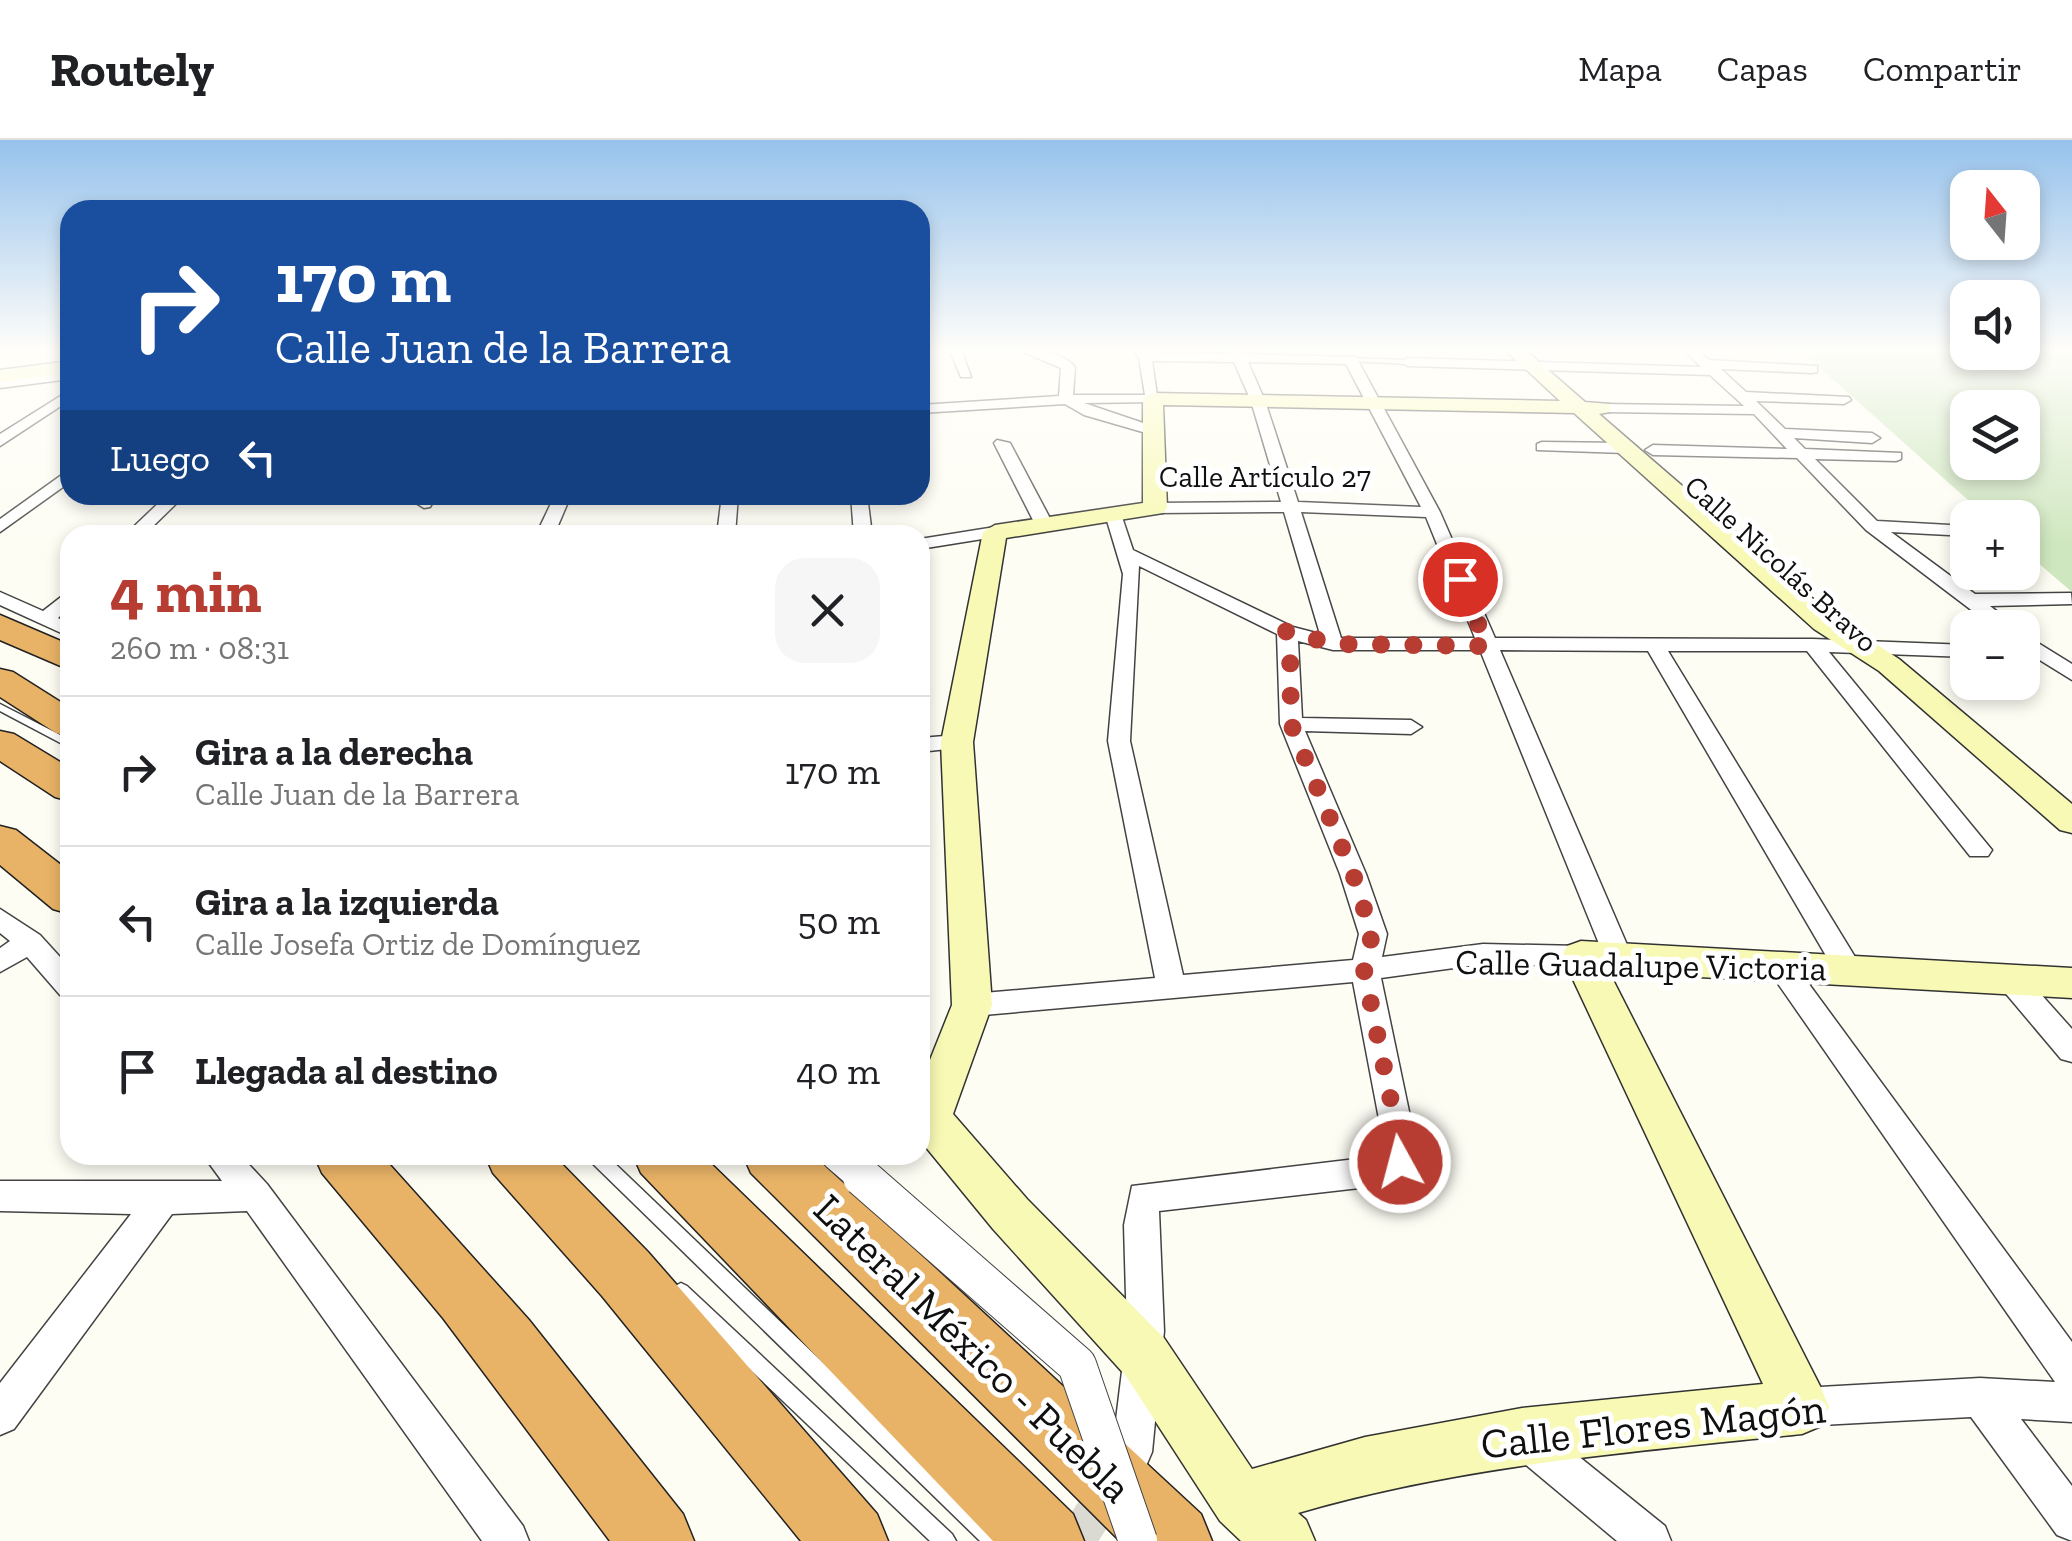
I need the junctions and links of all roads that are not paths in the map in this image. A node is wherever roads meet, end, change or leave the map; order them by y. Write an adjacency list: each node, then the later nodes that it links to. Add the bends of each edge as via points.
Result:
1 (40, 414): 12 (street)
2 (1097, 414): 9 (street)
3 (1153, 414): 9 (main road)
4 (1262, 414): 21 (street)
5 (1380, 414): 23 (street)
6 (1587, 414): 15 (main road, Calle Nicolás Bravo)
7 (1611, 414): 16 (main road, Calle Nicolás Bravo)
8 (1762, 414): 10 (street)
9 (1154, 431): 22 (main road)
10 (1781, 433): 11 (street); 17 (street)
11 (1872, 438)
12 (0, 441)
13 (1002, 443): 25 (street)
14 (1542, 447): 15 (street)
15 (1625, 448): 47 (main road, Calle Nicolás Bravo, via 1824,623)
16 (1653, 450): 17 (street); 47 (main road, Calle Nicolás Bravo, via 1854,621)
17 (1802, 453): 18 (street); 27 (street)
18 (1896, 456)
19 (60, 482): 28 (street)
20 (166, 505): 26 (street)
21 (1292, 507): 22 (street, Calle Artículo 27); 23 (street, Calle Artículo 27); 42 (street)
22 (1155, 508): 24 (main road, Calle Artículo 27)
23 (1432, 512): 45 (street)
24 (1113, 514): 25 (main road, Calle Artículo 27); 32 (street)
25 (1044, 524): 30 (main road, Calle Artículo 27)
26 (145, 525)
27 (1872, 526): 29 (street); 35 (street)
28 (0, 527)
29 (1950, 529)
30 (995, 532): 31 (street, Calle Artículo 27); 58 (main road)
31 (930, 542)
32 (1128, 554): 41 (street); 77 (street, via 1132,574 1118,741)
33 (0, 598): 38 (street)
34 (2071, 599): 35 (street)
35 (1972, 600): 37 (street)
36 (60, 605): 38 (street)
37 (1985, 610)
38 (45, 619): 40 (street)
39 (0, 626): 48 (highway)
40 (60, 626)
41 (1286, 631): 42 (street); 54 (street)
42 (1333, 644): 45 (street)
43 (1654, 644): 44 (street); 45 (street); 73 (street)
44 (1814, 645): 47 (street); 65 (street)
45 (1487, 646): 69 (street)
46 (1950, 651): 47 (street)
47 (1874, 652): 63 (main road, Calle Nicolás Bravo)
48 (60, 653)
49 (2040, 657): 50 (street)
50 (2068, 670)
51 (0, 680): 53 (highway)
52 (0, 707): 57 (lane)
53 (60, 719)
54 (1291, 724): 55 (street); 72 (street, via 1372,934)
55 (1411, 727)
56 (0, 730): 61 (lane)
57 (60, 740)
58 (957, 742): 60 (street); 78 (main road)
59 (0, 744): 62 (highway)
60 (930, 745)
61 (60, 764)
62 (60, 781)
63 (2072, 822)
64 (0, 840): 66 (highway)
65 (1979, 850)
66 (60, 889)
67 (0, 919): 68 (street)
68 (30, 942): 70 (street); 74 (street)
69 (1600, 958): 71 (main road, Calle Guadalupe Victoria); 72 (street, Calle Guadalupe Victoria, via 1483,954); 99 (main road)
70 (0, 962)
71 (1782, 968): 73 (main road, Calle Guadalupe Victoria); 96 (street)
72 (1364, 970): 77 (street, Calle Guadalupe Victoria); 95 (street, via 1400,1162 1386,1170 1144,1197)
73 (1849, 970): 75 (main road, Calle Guadalupe Victoria)
74 (60, 976)
75 (2012, 981): 76 (main road, Calle Guadalupe Victoria); 79 (street)
76 (2072, 982)
77 (1171, 987): 78 (street, Calle Guadalupe Victoria)
78 (972, 1004): 80 (main road)
79 (2072, 1050)
80 (930, 1106)
81 (930, 1124): 95 (main road)
82 (228, 1165): 91 (street)
83 (351, 1165): 106 (highway, via 507,1344)
84 (523, 1165): 107 (highway, via 625,1274)
85 (550, 1165): 90 (lane)
86 (606, 1165): 109 (lane)
87 (672, 1165): 110 (highway)
88 (782, 1165): 112 (highway, Lateral México - Puebla)
89 (847, 1165): 111 (street, bridge, via 1077,1365)
90 (579, 1194)
91 (255, 1195): 92 (street); 105 (street)
92 (163, 1199): 93 (street); 100 (street)
93 (3, 1200)
94 (662, 1274): 108 (lane)
95 (1144, 1357): 102 (street); 103 (main road)
96 (2072, 1374)
97 (1980, 1398): 98 (street, Calle Flores Magón); 99 (street, Calle Flores Magón); 104 (street)
98 (2072, 1403)
99 (1802, 1407): 101 (main road, Calle Flores Magón)
100 (0, 1414)
101 (1522, 1436): 103 (main road, Calle Flores Magón, via 1365,1464); 114 (street)
102 (1132, 1452)
103 (1240, 1501): 113 (main road)
104 (2072, 1520)
105 (508, 1541)
106 (656, 1541)
107 (850, 1541)
108 (945, 1541)
109 (996, 1541)
110 (1046, 1541)
111 (1138, 1541)
112 (1174, 1541)
113 (1286, 1541)
114 (1650, 1541)

